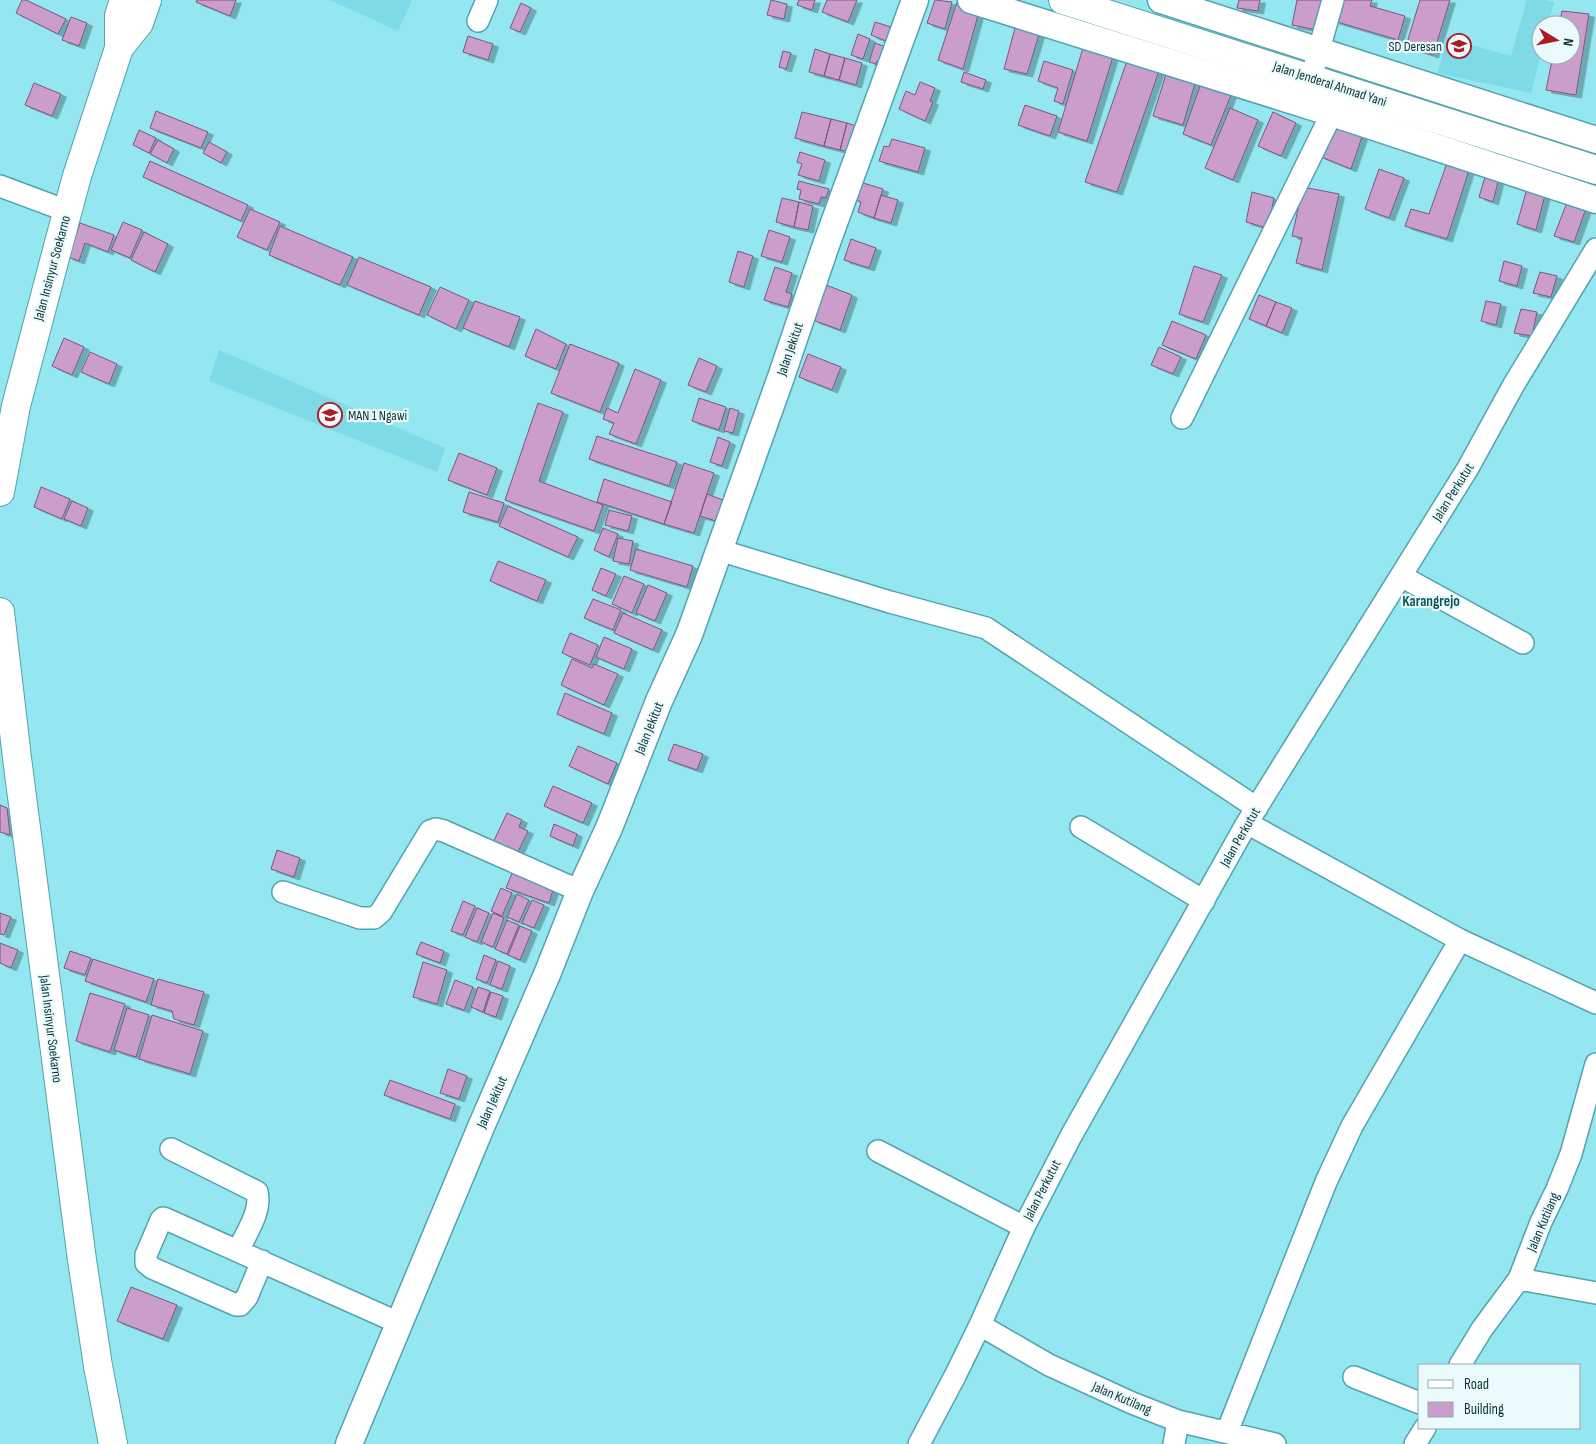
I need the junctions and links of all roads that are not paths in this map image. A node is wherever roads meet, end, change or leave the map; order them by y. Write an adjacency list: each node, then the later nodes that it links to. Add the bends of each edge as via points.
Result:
1 (124, 0): 10 (main road, Jalan Insinyur Soekarno, via 119,16)
2 (147, 0): 10 (main road, Jalan Insinyur Soekarno, via 139,23)
3 (487, 0): 9 (street)
4 (915, 0): 23 (street, Jalan Jekitut)
5 (970, 0): 14 (street)
6 (1063, 0): 12 (main road, Jalan Jenderal Ahmad Yani)
7 (1161, 0): 11 (street)
8 (1333, 0): 11 (street)
9 (478, 22)
10 (119, 48): 19 (main road, Jalan Insinyur Soekarno)
11 (1320, 52): 12 (street); 15 (street)
12 (1311, 78): 13 (main road, Jalan Jenderal Ahmad Yani)
13 (1340, 87): 14 (street); 16 (main road, Jalan Jenderal Ahmad Yani)
14 (1332, 114): 18 (street); 21 (street)
15 (1596, 140)
16 (1596, 170)
17 (0, 186): 19 (street)
18 (1596, 200)
19 (67, 212): 22 (main road, Jalan Insinyur Soekarno, via 16,406)
20 (1596, 249): 24 (street, Jalan Perkutut)
21 (1182, 418)
22 (0, 492)
23 (719, 550): 27 (street, via 986,628); 29 (street, Jalan Jekitut, via 689,634)
24 (1401, 576): 26 (street); 27 (street, Jalan Perkutut)
25 (0, 612): 50 (main road, Jalan Insinyur Soekarno, via 82,1260)
26 (1523, 642)
27 (1252, 816): 31 (street, Jalan Perkutut); 32 (street)
28 (1081, 827): 31 (street)
29 (580, 890): 30 (street, via 436,829 430,831 381,912 374,918 360,918); 42 (street, Jalan Jekitut)
30 (283, 892)
31 (1204, 901): 37 (street, Jalan Perkutut, via 1071,1136)
32 (1460, 940): 33 (street); 49 (street, via 1352,1126 1333,1166)
33 (1596, 1003)
34 (1596, 1064): 40 (street, Jalan Kutilang, via 1571,1154)
35 (171, 1149): 38 (street, via 257,1192 258,1209)
36 (878, 1151): 37 (street)
37 (1024, 1227): 43 (street, Jalan Perkutut)
38 (238, 1251): 39 (street); 39 (street, via 162,1218 146,1255 146,1263 240,1305 247,1297)
39 (262, 1261): 42 (street)
40 (1519, 1279): 41 (street); 44 (street, Jalan Kutilang)
41 (1596, 1293)
42 (399, 1323): 51 (street, Jalan Jekitut)
43 (980, 1325): 47 (street, Jalan Kutilang, via 1088,1384); 52 (street, Jalan Perkutut)
44 (1461, 1364)
45 (1354, 1377): 46 (street)
46 (1418, 1402)
47 (1178, 1421): 49 (street, Jalan Kutilang); 53 (street)
48 (1424, 1429): 55 (street)
49 (1227, 1432): 54 (street, Jalan Kutilang)
50 (113, 1444)
51 (348, 1444)
52 (919, 1444)
53 (1174, 1444)
54 (1275, 1444)
55 (1415, 1444)

